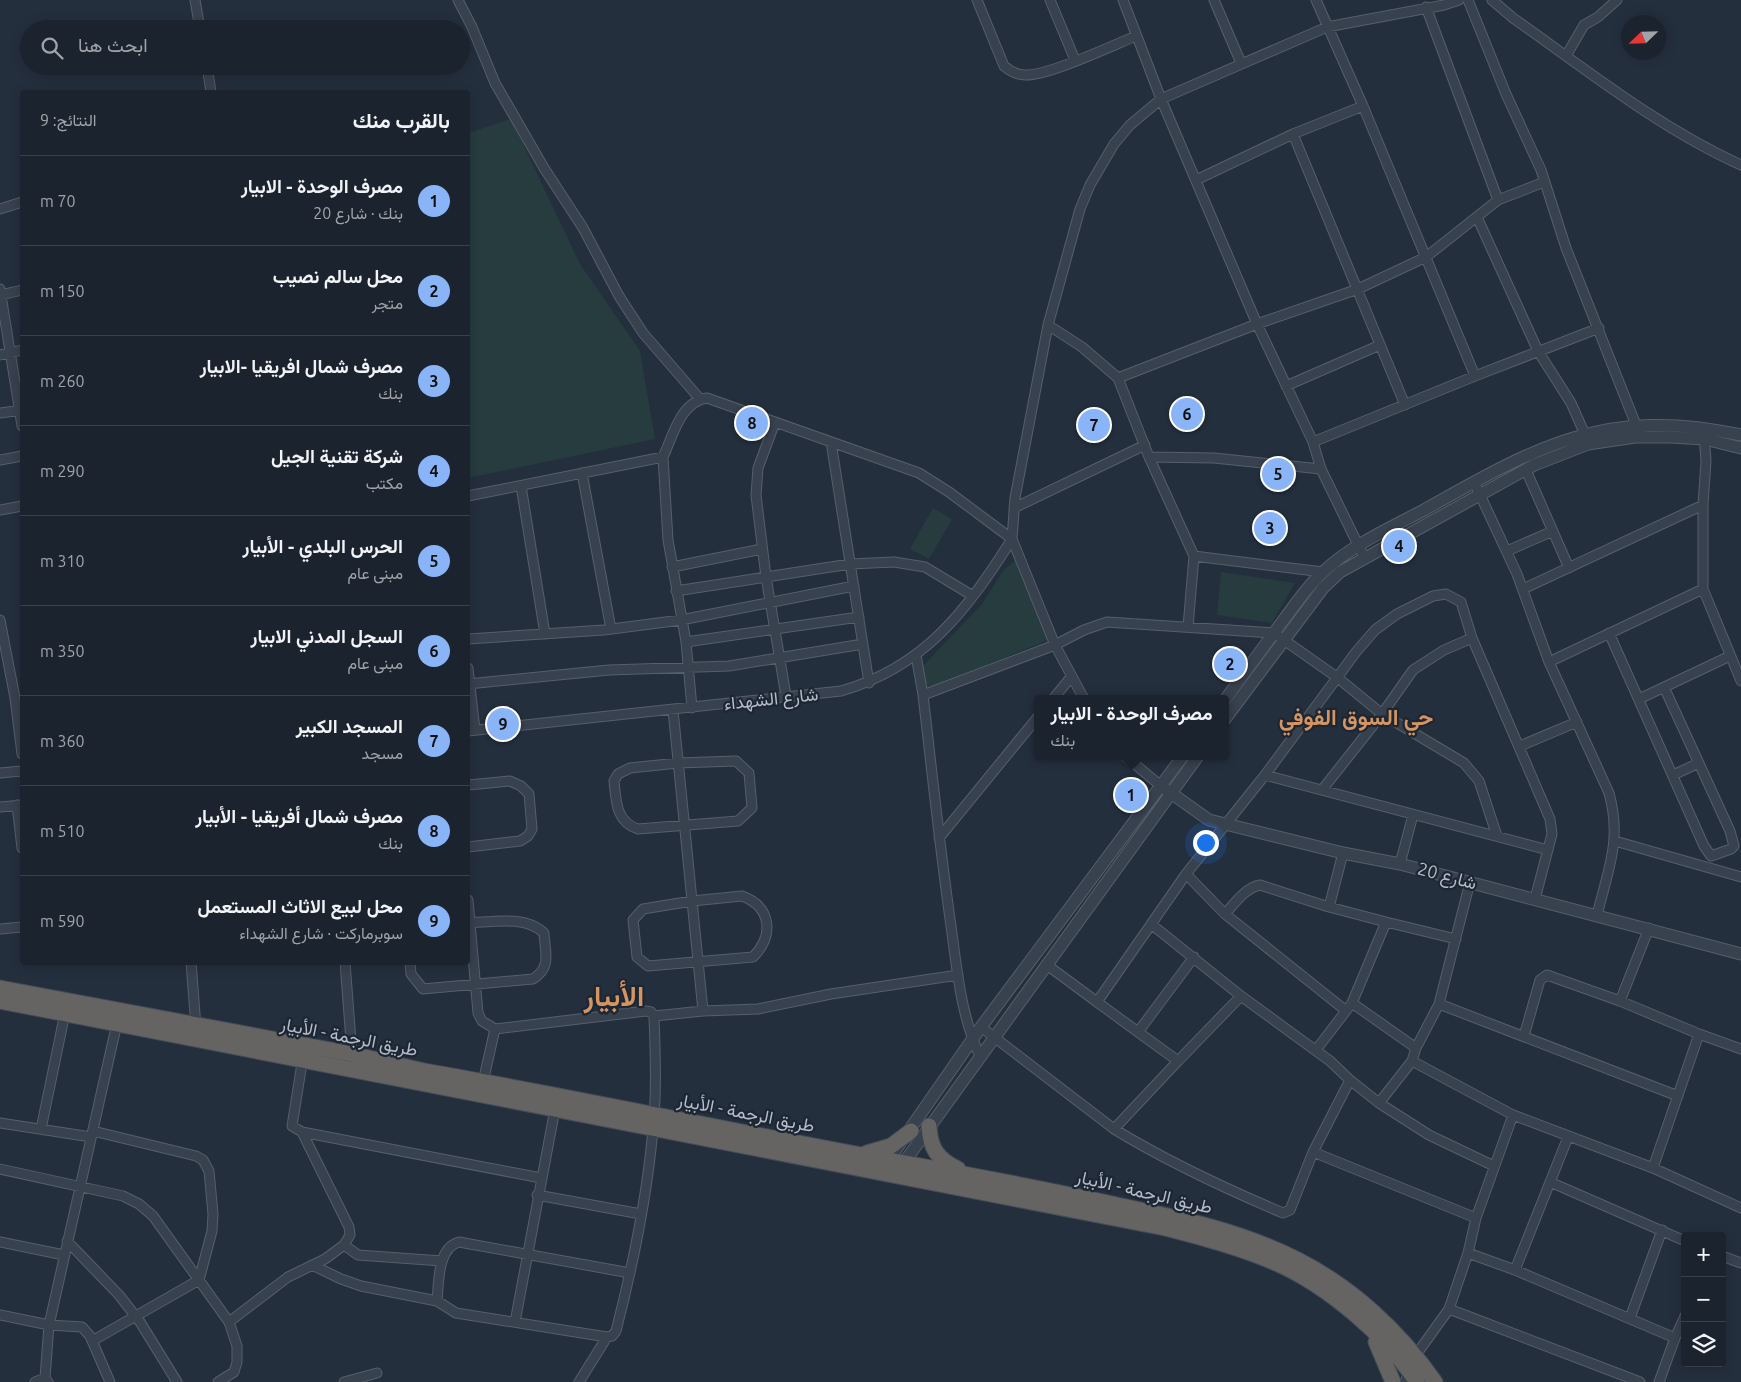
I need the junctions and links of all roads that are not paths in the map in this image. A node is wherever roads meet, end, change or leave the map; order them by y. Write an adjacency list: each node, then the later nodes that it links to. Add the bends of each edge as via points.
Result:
1 (196, 0): 13 (street)
2 (458, 0): 14 (street)
3 (977, 0): 19 (street, via 1004,66 1011,72 1025,75 1042,73)
4 (1050, 0): 19 (street)
5 (1123, 0): 17 (street)
6 (1214, 0): 20 (street)
7 (1316, 0): 16 (street)
8 (1458, 0): 12 (street)
9 (1468, 0): 28 (street)
10 (1492, 0): 18 (street)
11 (1617, 0): 18 (street, via 1584,25)
12 (1426, 7): 16 (street); 29 (street)
13 (199, 20)
14 (469, 20)
15 (470, 22): 48 (street, via 495,83 583,228 619,296 654,347)
16 (1327, 27): 20 (street); 24 (street)
17 (1136, 36): 19 (street); 23 (street)
18 (1566, 56): 26 (street, via 1674,130)
19 (1075, 60)
20 (1240, 63): 23 (street)
21 (208, 75): 22 (street)
22 (211, 90)
23 (1161, 99): 27 (street); 38 (street, via 1130,125 1114,144 1090,185 1080,209)
24 (1363, 106): 25 (street); 33 (street)
25 (1293, 134): 27 (street); 34 (street)
26 (1741, 165)
27 (1196, 180): 37 (street)
28 (1544, 182): 29 (street); 39 (street, via 1566,248)
29 (1498, 200): 32 (street)
30 (20, 203): 31 (street)
31 (0, 210)
32 (1477, 217): 33 (street); 42 (street)
33 (1426, 257): 34 (street); 45 (street)
34 (1358, 289): 37 (street); 40 (street)
35 (20, 290): 36 (street)
36 (1, 292): 43 (street)
37 (1257, 324): 46 (street); 47 (street)
38 (1048, 325): 46 (street, via 1082,347); 75 (street)
39 (1599, 328): 42 (street); 54 (street)
40 (1380, 345): 47 (street); 50 (street)
41 (20, 350): 43 (street)
42 (1538, 351): 45 (street); 57 (street)
43 (11, 352): 44 (street); 49 (street)
44 (0, 355)
45 (1475, 376): 50 (street)
46 (1118, 378): 60 (street)
47 (1286, 386): 59 (street)
48 (700, 399): 53 (street, via 706,398); 63 (street, via 683,414)
49 (20, 404)
50 (1405, 405): 59 (street)
51 (20, 410): 52 (street)
52 (0, 413)
53 (775, 422): 58 (street); 80 (street, via 758,468 756,495)
54 (1636, 425): 55 (street, via 1683,425); 57 (street)
55 (1704, 434): 56 (street); 57 (street); 61 (street); 73 (street, via 1706,461)
56 (1741, 435)
57 (1586, 438): 67 (street); 69 (street, via 1528,454)
58 (831, 442): 78 (street, via 919,473); 84 (street)
59 (1313, 442): 66 (street)
60 (1145, 445): 64 (street); 75 (street)
61 (1741, 448)
62 (20, 456): 65 (street)
63 (663, 457): 68 (street); 85 (street)
64 (1150, 457): 66 (street, via 1214,458); 82 (street)
65 (0, 460)
66 (1321, 468): 79 (street)
67 (1526, 470): 71 (street); 77 (street)
68 (582, 474): 70 (street); 99 (street)
69 (1474, 482): 71 (street); 79 (street)
70 (521, 486): 72 (street); 102 (street)
71 (1481, 495): 81 (street); 83 (street)
72 (470, 496)
73 (1702, 504): 86 (street); 90 (street)
74 (20, 506): 76 (street)
75 (1014, 508): 78 (street)
76 (0, 510)
77 (1553, 531): 81 (street); 86 (street)
78 (1012, 539): 93 (street, شارع الشهداء); 108 (street)
79 (1358, 546): 83 (street); 87 (street)
80 (762, 549): 85 (street); 88 (street)
81 (1507, 551): 91 (street)
82 (1194, 556): 87 (street); 98 (street)
83 (1364, 558): 103 (street, via 1340,572)
84 (850, 564): 88 (street); 89 (street); 93 (street, via 894,562 925,567)
85 (672, 567): 92 (street)
86 (1569, 568): 91 (street)
87 (1322, 572): 103 (street)
88 (766, 577): 92 (street); 94 (street)
89 (854, 586): 94 (street); 95 (street)
90 (1703, 589): 101 (street); 111 (street)
91 (1523, 590): 113 (street)
92 (676, 591): 97 (street)
93 (973, 596): 110 (street, شارع الشهداء, via 936,640)
94 (769, 602): 97 (street); 100 (street)
95 (859, 617): 100 (street); 107 (street)
96 (0, 620): 109 (street)
97 (681, 620): 99 (street); 106 (street)
98 (1188, 627): 103 (street); 108 (street, via 1107,622)
99 (612, 629): 102 (street)
100 (775, 630): 106 (street); 112 (street)
101 (1608, 633): 113 (street); 127 (street)
102 (545, 634): 105 (street)
103 (1279, 636): 116 (street); 124 (street); 130 (street)
104 (1472, 638): 116 (street, via 1461,602 1446,594 1433,596 1397,614 1375,630); 131 (street, via 1444,650 1413,670); 137 (street)
105 (470, 639)
106 (686, 642): 114 (street)
107 (863, 644): 112 (street); 118 (street)
108 (1055, 645): 115 (street); 121 (street)
109 (2, 647): 126 (street)
110 (916, 655): 118 (street, شارع الشهداء); 121 (street)
111 (1730, 656): 117 (street); 120 (street)
112 (780, 658): 114 (street); 125 (street)
113 (1549, 662): 135 (street)
114 (689, 668): 119 (street, via 609,670); 128 (street)
115 (1071, 676): 122 (street); 123 (street)
116 (1338, 678): 131 (street); 145 (street)
117 (1741, 681)
118 (869, 683): 125 (street, شارع الشهداء, via 841,691)
119 (470, 684)
120 (1664, 687): 127 (street); 142 (street)
121 (923, 695): 156 (street)
122 (1056, 695)
123 (1082, 695)
124 (1229, 695)
125 (786, 696): 128 (street, شارع الشهداء)
126 (19, 697): 133 (street)
127 (1639, 699): 146 (street)
128 (692, 708): 129 (street, شارع الشهداء)
129 (673, 710): 136 (street, شارع الشهداء); 141 (street)
130 (1229, 714)
131 (1382, 714): 149 (street); 155 (street, via 1472,771)
132 (470, 715): 136 (street)
133 (20, 716)
134 (1034, 722): 156 (street)
135 (1577, 722): 137 (street); 157 (street, via 1609,794 1615,815)
136 (471, 731)
137 (1520, 746): 159 (street, via 1552,826)
138 (1130, 760): 148 (street)
139 (1181, 760): 148 (street)
140 (1194, 760): 148 (street)
141 (678, 763): 153 (street); 153 (street, via 624,770 614,781 618,812 630,826 638,829); 153 (street, via 736,761 749,773 752,808 746,815 738,821)
142 (1699, 763): 146 (street); 146 (street, via 1734,846 1716,856 1708,852)
143 (20, 771): 144 (street)
144 (0, 773)
145 (1265, 775): 149 (street); 154 (street)
146 (1673, 775)
147 (470, 785): 158 (street, via 510,781 521,786 528,794 532,829 520,841)
148 (1166, 789): 154 (street, شارع 20, via 1199,814); 184 (street); 199 (street)
149 (1322, 790): 152 (street)
150 (20, 805): 151 (street)
151 (0, 807)
152 (1413, 815): 155 (street); 161 (street)
153 (684, 825): 166 (street)
154 (1224, 825): 160 (street, شارع 20); 162 (street)
155 (1497, 836): 159 (street)
156 (939, 838): 185 (street)
157 (1615, 841): 163 (street); 169 (street)
158 (470, 847)
159 (1548, 850): 165 (street)
160 (1343, 853): 161 (street, شارع 20); 167 (street)
161 (1400, 864): 164 (street, شارع 20)
162 (1186, 874): 168 (street); 172 (street)
163 (1741, 877)
164 (1470, 882): 165 (street, شارع 20); 176 (street)
165 (1535, 899): 169 (street, شارع 20)
166 (692, 901): 180 (street); 180 (street, via 643,910 633,920 637,957 642,963 648,966); 180 (street, via 742,896 760,907 767,920 765,943 753,957)
167 (1329, 907): 168 (street, via 1260,885 1248,890); 170 (street)
168 (1225, 914): 194 (street)
169 (1597, 915): 174 (street, شارع 20)
170 (1386, 922): 176 (street); 192 (street)
171 (470, 923): 186 (street, via 526,921 544,933 546,966 542,973 533,978)
172 (1151, 924): 179 (street); 191 (street)
173 (20, 927): 175 (street)
174 (1649, 928): 178 (street, شارع 20); 190 (street)
175 (0, 929)
176 (1456, 940): 193 (street)
177 (470, 943): 186 (street)
178 (1741, 954)
179 (1194, 957): 188 (street); 201 (street)
180 (698, 960): 195 (street)
181 (191, 965): 202 (street)
182 (345, 965): 211 (street)
183 (410, 965): 186 (street, via 411,974 423,989)
184 (1047, 965): 191 (street); 204 (street)
185 (958, 975): 195 (street, via 831,994 758,1009); 206 (street)
186 (474, 984): 200 (street, via 480,1018)
187 (0, 988): 202 (highway, طريق الرجمة - الأبيار)
188 (1241, 996): 209 (street); 213 (street)
189 (0, 1001): 196 (highway, طريق الرجمة - الأبيار)
190 (1620, 1001): 203 (street); 205 (street, via 1547,975 1543,977)
191 (1097, 1002): 201 (street)
192 (1352, 1003): 194 (street); 207 (street)
193 (1439, 1004): 205 (street); 207 (street)
194 (1345, 1010): 209 (street)
195 (703, 1011): 197 (street)
196 (66, 1013): 198 (highway, طريق الرجمة - الأبيار); 224 (street)
197 (654, 1016): 200 (street, via 646,1011); 221 (street)
198 (117, 1023): 202 (highway, طريق الرجمة - الأبيار); 228 (street)
199 (981, 1027): 204 (street); 206 (street)
200 (495, 1029): 216 (street)
201 (1138, 1032): 213 (street)
202 (196, 1033): 210 (highway, طريق الرجمة - الأبيار)
203 (1699, 1034): 208 (street); 217 (street)
204 (994, 1036): 212 (street); 225 (street)
205 (1524, 1036): 217 (street)
206 (972, 1040): 212 (street); 226 (street)
207 (1416, 1048): 214 (street)
208 (1741, 1048)
209 (1316, 1050): 215 (street)
210 (304, 1053): 211 (highway, طريق الرجمة - الأبيار); 219 (highway, طريق الرجمة - الأبيار); 227 (street, via 292,1123 293,1128)
211 (352, 1054): 216 (highway, طريق الرجمة - الأبيار, via 424,1072)
212 (980, 1056): 223 (street)
213 (1178, 1061): 225 (street)
214 (1412, 1061): 218 (street); 220 (street)
215 (1350, 1080): 218 (street); 230 (street)
216 (483, 1082): 221 (highway, طريق الرجمة - الأبيار)
217 (1678, 1096): 234 (street)
218 (1379, 1103): 232 (street, via 1429,1135)
219 (555, 1109): 221 (highway, طريق الرجمة - الأبيار); 237 (street)
220 (1513, 1115): 229 (street); 232 (street)
221 (654, 1121): 231 (highway, طريق الرجمة - الأبيار); 233 (highway, طريق الرجمة - الأبيار); 242 (street)
222 (0, 1123): 224 (street)
223 (929, 1126): 233 (street); 236 (highway, via 931,1146 940,1158)
224 (42, 1129): 228 (street)
225 (1114, 1129): 230 (street, via 1154,1154 1283,1213 1290,1210)
226 (911, 1131): 231 (highway, via 880,1151); 233 (street)
227 (302, 1132): 237 (street); 248 (street, via 349,1227 350,1235)
228 (92, 1134): 239 (street); 258 (street, via 196,1156 207,1164 211,1182 212,1232)
229 (1568, 1137): 234 (street); 238 (street)
230 (1313, 1152): 243 (street)
231 (855, 1153): 233 (highway, طريق الرجمة - الأبيار)
232 (1494, 1166): 243 (street)
233 (892, 1168): 236 (highway, طريق الرجمة - الأبيار); 268 (highway, طريق الرجمة - الأبيار, via 1165,1228 1222,1244 1279,1265 1307,1280)
234 (1653, 1168): 241 (street)
235 (0, 1169): 239 (street)
236 (973, 1176): 272 (highway, طريق الرجمة - الأبيار, via 1194,1221 1260,1243 1298,1260 1337,1284 1372,1311)
237 (540, 1178): 240 (street)
238 (1550, 1182): 244 (street); 256 (street)
239 (80, 1186): 246 (street); 258 (street, via 123,1196 139,1204 153,1216)
240 (538, 1195): 242 (street); 249 (street)
241 (1741, 1208)
242 (641, 1214): 257 (street)
243 (1476, 1218): 250 (street)
244 (1662, 1230): 245 (street); 263 (street)
245 (1681, 1239)
246 (68, 1241): 251 (street); 262 (street)
247 (0, 1242): 251 (street)
248 (344, 1244): 253 (street, via 358,1255); 255 (street)
249 (526, 1253): 253 (street, via 459,1242 448,1248); 257 (street); 265 (street)
250 (1468, 1253): 256 (street); 260 (street)
251 (64, 1255): 267 (street)
252 (1726, 1257): 254 (street)
253 (442, 1261): 259 (street)
254 (1741, 1263)
255 (312, 1265): 259 (street, via 361,1286); 264 (street, via 288,1277)
256 (1515, 1270): 263 (street)
257 (630, 1273): 269 (street, via 616,1331)
258 (199, 1280): 262 (street); 264 (street)
259 (437, 1301): 265 (street, via 456,1313)
260 (1449, 1309): 272 (street); 284 (street)
261 (0, 1314): 267 (street)
262 (135, 1316): 271 (street); 278 (street)
263 (1630, 1318): 270 (street)
264 (229, 1322): 279 (street, via 237,1346 237,1362 234,1372)
265 (515, 1322): 269 (street)
266 (1682, 1322): 270 (street)
267 (48, 1325): 271 (street, via 82,1327); 275 (street)
268 (1369, 1328): 274 (highway, طريق الرجمة - الأبيار); 282 (highway)
269 (607, 1337): 281 (street)
270 (1675, 1338): 285 (street)
271 (92, 1341): 277 (street)
272 (1416, 1356): 274 (street); 283 (highway, طريق الرجمة - الأبيار)
273 (377, 1373): 280 (street)
274 (1411, 1378)
275 (47, 1380): 276 (street)
276 (35, 1382)
277 (110, 1382)
278 (177, 1382)
279 (218, 1382)
280 (344, 1382)
281 (578, 1382)
282 (1393, 1382)
283 (1435, 1382)
284 (1640, 1382)
285 (1658, 1382)

